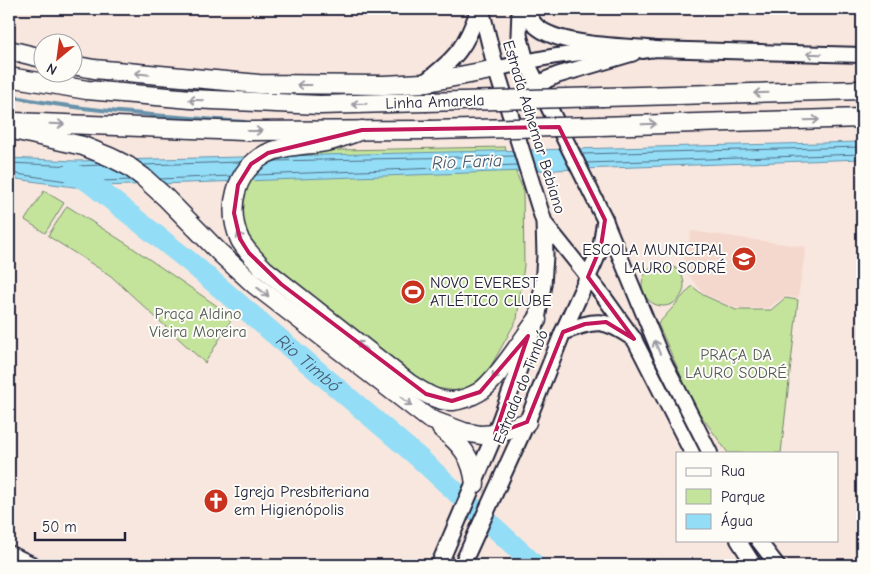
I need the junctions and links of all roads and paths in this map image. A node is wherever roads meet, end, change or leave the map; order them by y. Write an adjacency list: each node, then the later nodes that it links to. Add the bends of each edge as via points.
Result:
1 (480, 9): 11 (main road, Estrada Adhemar Bebiano); 13 (main road, via 458,55)
2 (520, 9): 9 (main road, Estrada Adhemar Bebiano, via 519,35)
3 (527, 9): 4 (main road, via 534,24 558,38)
4 (653, 49): 6 (main road); 7 (main road, one-way to 4)
5 (9, 50): 8 (highway)
6 (633, 53): 9 (main road, via 596,52); 14 (main road, via 558,75)
7 (862, 55)
8 (32, 56)
9 (526, 61): 11 (main road); 14 (main road, Estrada Adhemar Bebiano)
10 (82, 66): 13 (highway, one-way to 10, via 259,84)
11 (496, 69): 13 (highway); 16 (main road, Estrada Adhemar Bebiano)
12 (9, 78): 15 (highway, Linha Amarela, one-way to 12, bridge, via 320,105 190,100 87,90)
13 (423, 84)
14 (537, 85): 16 (main road); 21 (main road, Estrada Adhemar Bebiano)
15 (862, 90)
16 (508, 109): 22 (main road, Estrada Adhemar Bebiano)
17 (862, 118): 20 (highway, Linha Amarela, one-way to 17, bridge)
18 (9, 122): 20 (highway, Linha Amarela, one-way to 20, via 243,131)
19 (9, 129): 27 (highway, one-way to 27, via 83,146 128,166 165,197 255,285)
20 (362, 130): 24 (highway, one-way to 20, via 480,392 452,401 439,399 426,394 326,319 249,253 240,240 233,202 238,185 251,164 268,153 329,141)
21 (605, 220): 23 (main road, Estrada do Timbó, via 601,246); 31 (main road, Estrada Adhemar Bebiano, one-way to 21, via 661,356)
22 (544, 222): 23 (main road, Estrada Adhemar Bebiano); 24 (main road, Estrada do Timbó, via 543,285)
23 (588, 277): 25 (main road, Estrada do Timbó); 26 (main road, Estrada Adhemar Bebiano)
24 (537, 320): 29 (main road, Estrada do Timbó)
25 (563, 332): 26 (main road, via 585,324 606,322); 28 (main road, Estrada do Timbó)
26 (634, 339): 30 (main road, Estrada Adhemar Bebiano)
27 (429, 419): 29 (highway, via 464,432); 32 (highway, via 466,454 473,467)
28 (527, 422): 29 (highway); 38 (main road, Estrada do Timbó)
29 (495, 434): 32 (main road, Estrada do Timbó)
30 (691, 452)
31 (709, 452)
32 (473, 489): 37 (main road, Estrada do Timbó)
33 (739, 542): 39 (main road)
34 (759, 542): 40 (main road)
35 (9, 553): 36 (main road)
36 (34, 565)
37 (439, 565)
38 (462, 565)
39 (754, 565)
40 (776, 565)

